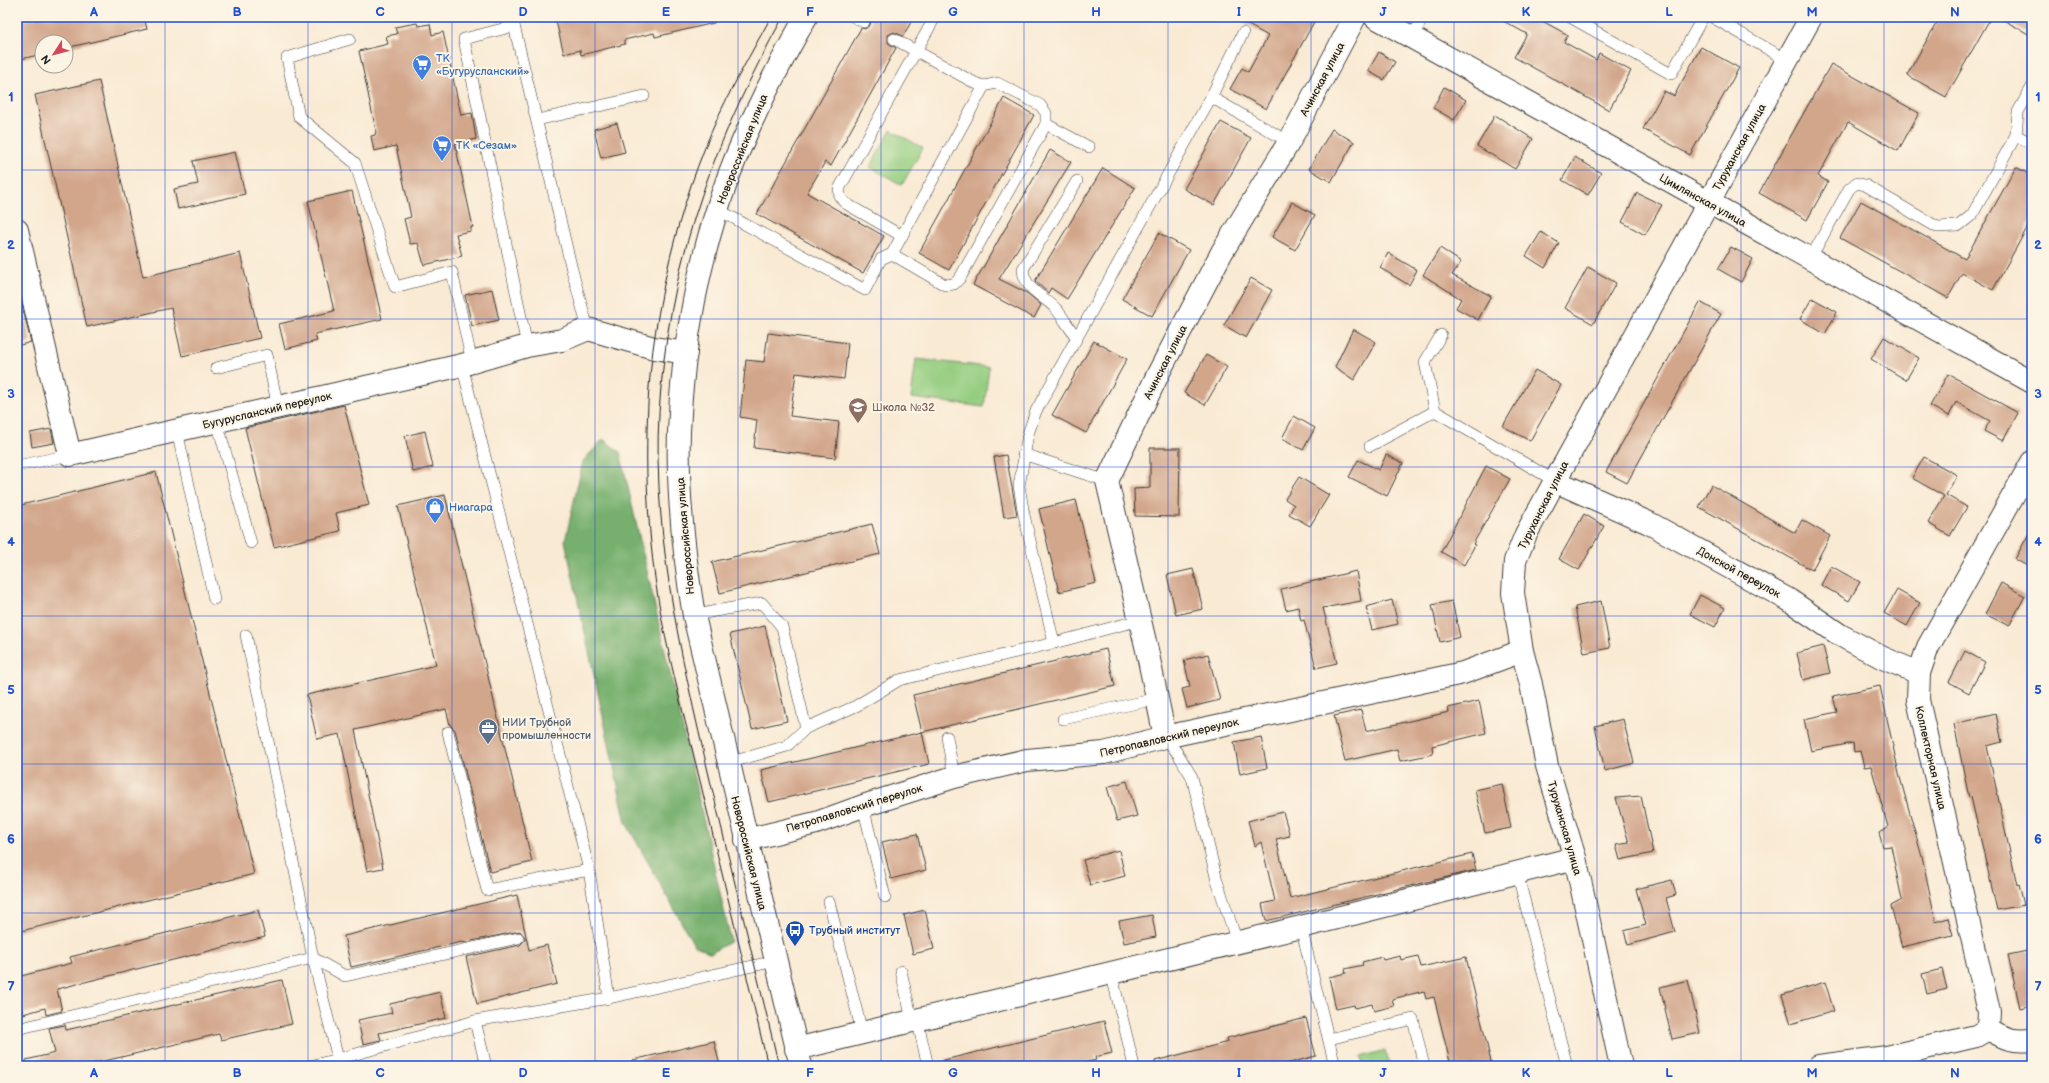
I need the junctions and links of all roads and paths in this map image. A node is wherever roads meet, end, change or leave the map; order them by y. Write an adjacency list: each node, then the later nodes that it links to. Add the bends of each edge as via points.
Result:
1 (806, 17): 29 (street, Новороссийская улица, via 769,83)
2 (935, 17): 15 (lane)
3 (1355, 17): 24 (street, Ачинская улица)
4 (1375, 17): 12 (street, Цимлянская улица)
5 (1423, 17): 12 (lane)
6 (1570, 17): 7 (lane, via 1671,74)
7 (1703, 17)
8 (1712, 17): 16 (lane)
9 (1811, 17): 16 (street, Туруханская улица)
10 (513, 22): 21 (lane); 37 (lane, via 464,39)
11 (1243, 33): 20 (lane)
12 (1412, 38): 28 (street, Цимлянская улица)
13 (350, 39): 39 (lane, via 287,58 299,117 355,163 395,287 452,272)
14 (894, 39): 15 (lane)
15 (917, 51): 17 (lane); 31 (lane, via 839,189 840,197 845,203)
16 (1787, 60): 28 (street, Туруханская улица)
17 (984, 86): 22 (lane, via 997,83 1040,105 1046,113); 31 (lane)
18 (2032, 88): 23 (lane, via 2018,112)
19 (644, 96): 21 (lane)
20 (1211, 97): 24 (lane); 36 (lane)
21 (536, 120): 34 (lane)
22 (1046, 124): 26 (lane); 32 (lane, via 960,278 954,284 945,285)
23 (2016, 135): 25 (lane); 33 (lane, via 1972,215 1958,226 1937,227 1865,185 1856,183 1849,189)
24 (1289, 142): 51 (street, Ачинская улица, via 1222,252 1159,372)
25 (2032, 144)
26 (1089, 147)
27 (1077, 181): 36 (lane, via 1023,269 1023,277 1028,286 1057,310)
28 (1708, 203): 33 (street, Цимлянская улица); 52 (street, Туруханская улица)
29 (717, 208): 32 (lane, via 865,290 881,260); 38 (street, Новороссийская улица, via 702,268)
30 (17, 234): 47 (street)
31 (902, 236): 32 (lane)
32 (892, 254)
33 (1810, 259): 41 (street, Цимлянская улица)
34 (588, 329): 37 (street, Бугурусланский переулок, via 562,340); 38 (street, via 654,348)
35 (1441, 335): 43 (lane, via 1425,362)
36 (1077, 338): 48 (lane, via 1036,411)
37 (527, 346): 39 (street, Бугурусланский переулок)
38 (686, 353): 55 (street, Новороссийская улица, via 680,418 679,477 686,567)
39 (467, 363): 42 (street, Бугурусланский переулок); 72 (lane)
40 (216, 368): 42 (lane, via 267,355)
41 (2032, 382)
42 (278, 408): 44 (street, Бугурусланский переулок)
43 (1435, 411): 46 (lane); 52 (lane)
44 (217, 422): 45 (street, Бугурусланский переулок); 53 (lane)
45 (177, 431): 47 (street, Бугурусланский переулок); 54 (lane)
46 (1370, 446)
47 (70, 454): 50 (lane)
48 (1023, 454): 51 (lane); 58 (lane, via 1019,486)
49 (2032, 462): 60 (street, Коллекторная улица, via 1928,647)
50 (17, 466)
51 (1107, 481): 56 (street)
52 (1555, 481): 59 (street, Туруханская улица, via 1526,534 1515,561 1513,593); 60 (street, Донской переулок, via 1649,523 1790,600 1840,635)
53 (251, 543)
54 (214, 599)
55 (694, 616): 63 (lane, via 762,603 782,627); 67 (street, Новороссийская улица)
56 (1140, 620): 58 (lane); 61 (street)
57 (246, 635): 79 (lane)
58 (1054, 643): 63 (lane, via 898,680 856,706)
59 (1522, 651): 66 (street, Петропавловский переулок, via 1463,673); 71 (street, Туруханская улица, via 1547,766)
60 (1918, 673): 87 (street, Коллекторная улица, via 1918,700 1989,1012)
61 (1156, 699): 62 (lane); 66 (street)
62 (1063, 719)
63 (806, 728): 67 (lane, via 787,746)
64 (448, 732): 72 (lane, via 487,890)
65 (947, 737): 68 (lane)
66 (1165, 737): 68 (street, Петропавловский переулок, via 1104,754 1027,760); 78 (lane, via 1192,777 1217,881)
67 (728, 763): 70 (street, Новороссийская улица)
68 (954, 777): 69 (street, Петропавловский переулок)
69 (862, 806): 70 (street, Петропавловский переулок, via 816,823); 74 (lane)
70 (746, 840): 80 (street, Новороссийская улица)
71 (1575, 858): 73 (street); 100 (street, Туруханская улица)
72 (589, 870): 83 (lane)
73 (1517, 872): 76 (street); 99 (lane)
74 (885, 897)
75 (829, 902): 88 (lane)
76 (1301, 927): 78 (street); 89 (lane)
77 (518, 938): 79 (lane, via 345,976)
78 (1237, 942): 82 (street)
79 (313, 958): 86 (lane); 92 (lane)
80 (775, 961): 83 (lane); 91 (street, Новороссийская улица)
81 (901, 971): 84 (lane)
82 (1112, 972): 84 (street); 96 (lane)
83 (610, 998): 85 (lane)
84 (915, 1020): 88 (street); 95 (lane)
85 (475, 1021): 92 (lane); 94 (lane)
86 (17, 1029)
87 (1988, 1029): 90 (street, via 2006,1040); 101 (street, via 1976,1036 1887,1057)
88 (862, 1032): 91 (street)
89 (1329, 1039): 97 (lane); 98 (lane, via 1413,1019)
90 (2032, 1040)
91 (798, 1057)
92 (338, 1059): 93 (lane)
93 (310, 1066)
94 (486, 1066)
95 (928, 1066)
96 (1134, 1066)
97 (1335, 1066)
98 (1424, 1066)
99 (1567, 1066)
100 (1621, 1066)
101 (1819, 1066)

